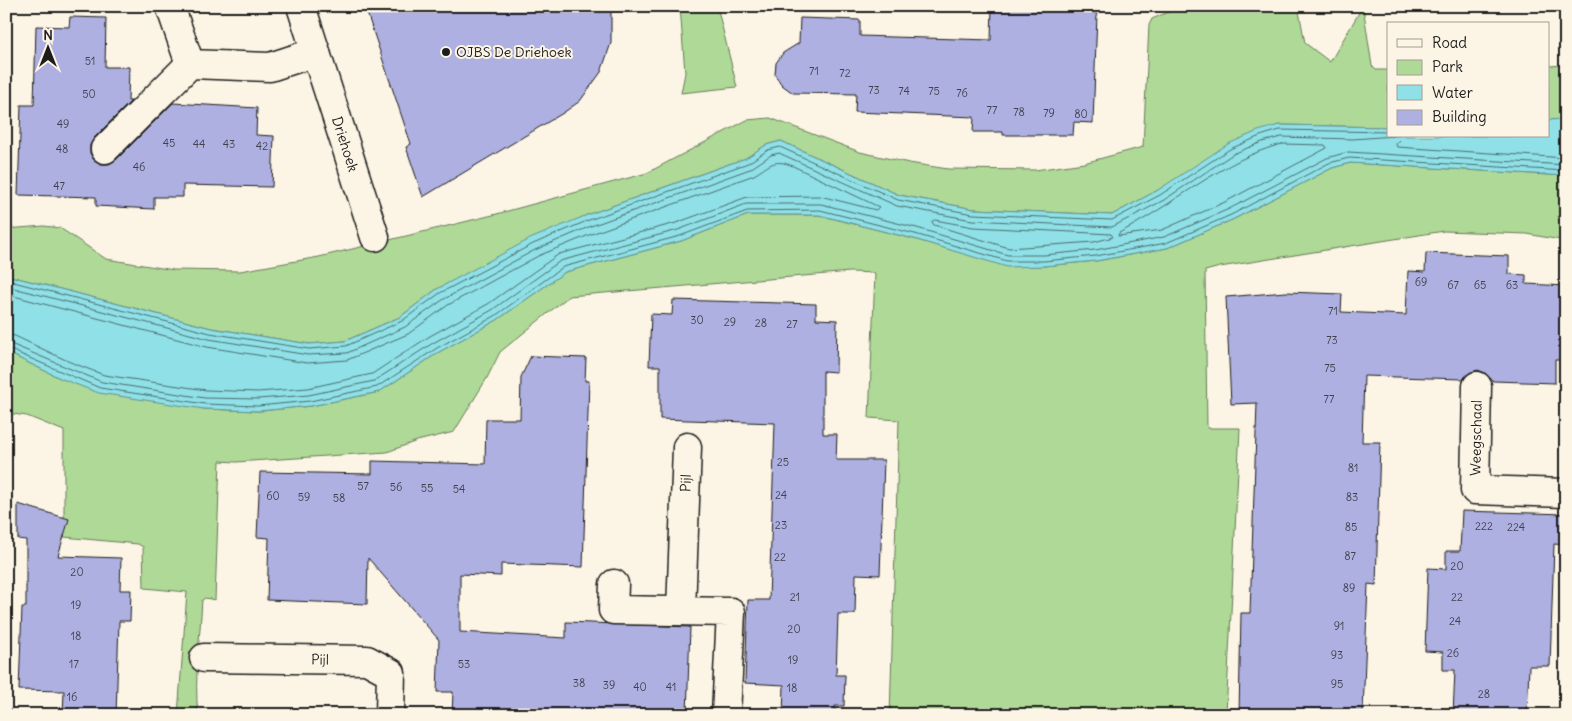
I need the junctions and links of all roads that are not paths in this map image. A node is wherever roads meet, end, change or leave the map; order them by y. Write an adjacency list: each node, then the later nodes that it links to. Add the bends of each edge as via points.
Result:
1 (170, 6): 4 (street)
2 (301, 6): 3 (street, Driehoek)
3 (316, 52): 4 (street, via 270,68); 6 (street, Driehoek)
4 (190, 64): 5 (street)
5 (105, 149)
6 (375, 237)
7 (1477, 386): 9 (street, Weegschaal, via 1475,490)
8 (686, 447): 11 (street, Pijl)
9 (1566, 493)
10 (614, 584): 11 (street, via 613,610)
11 (681, 611): 14 (street, via 731,612)
12 (204, 658): 13 (street, Pijl, via 367,660 391,673)
13 (390, 715)
14 (726, 715)

